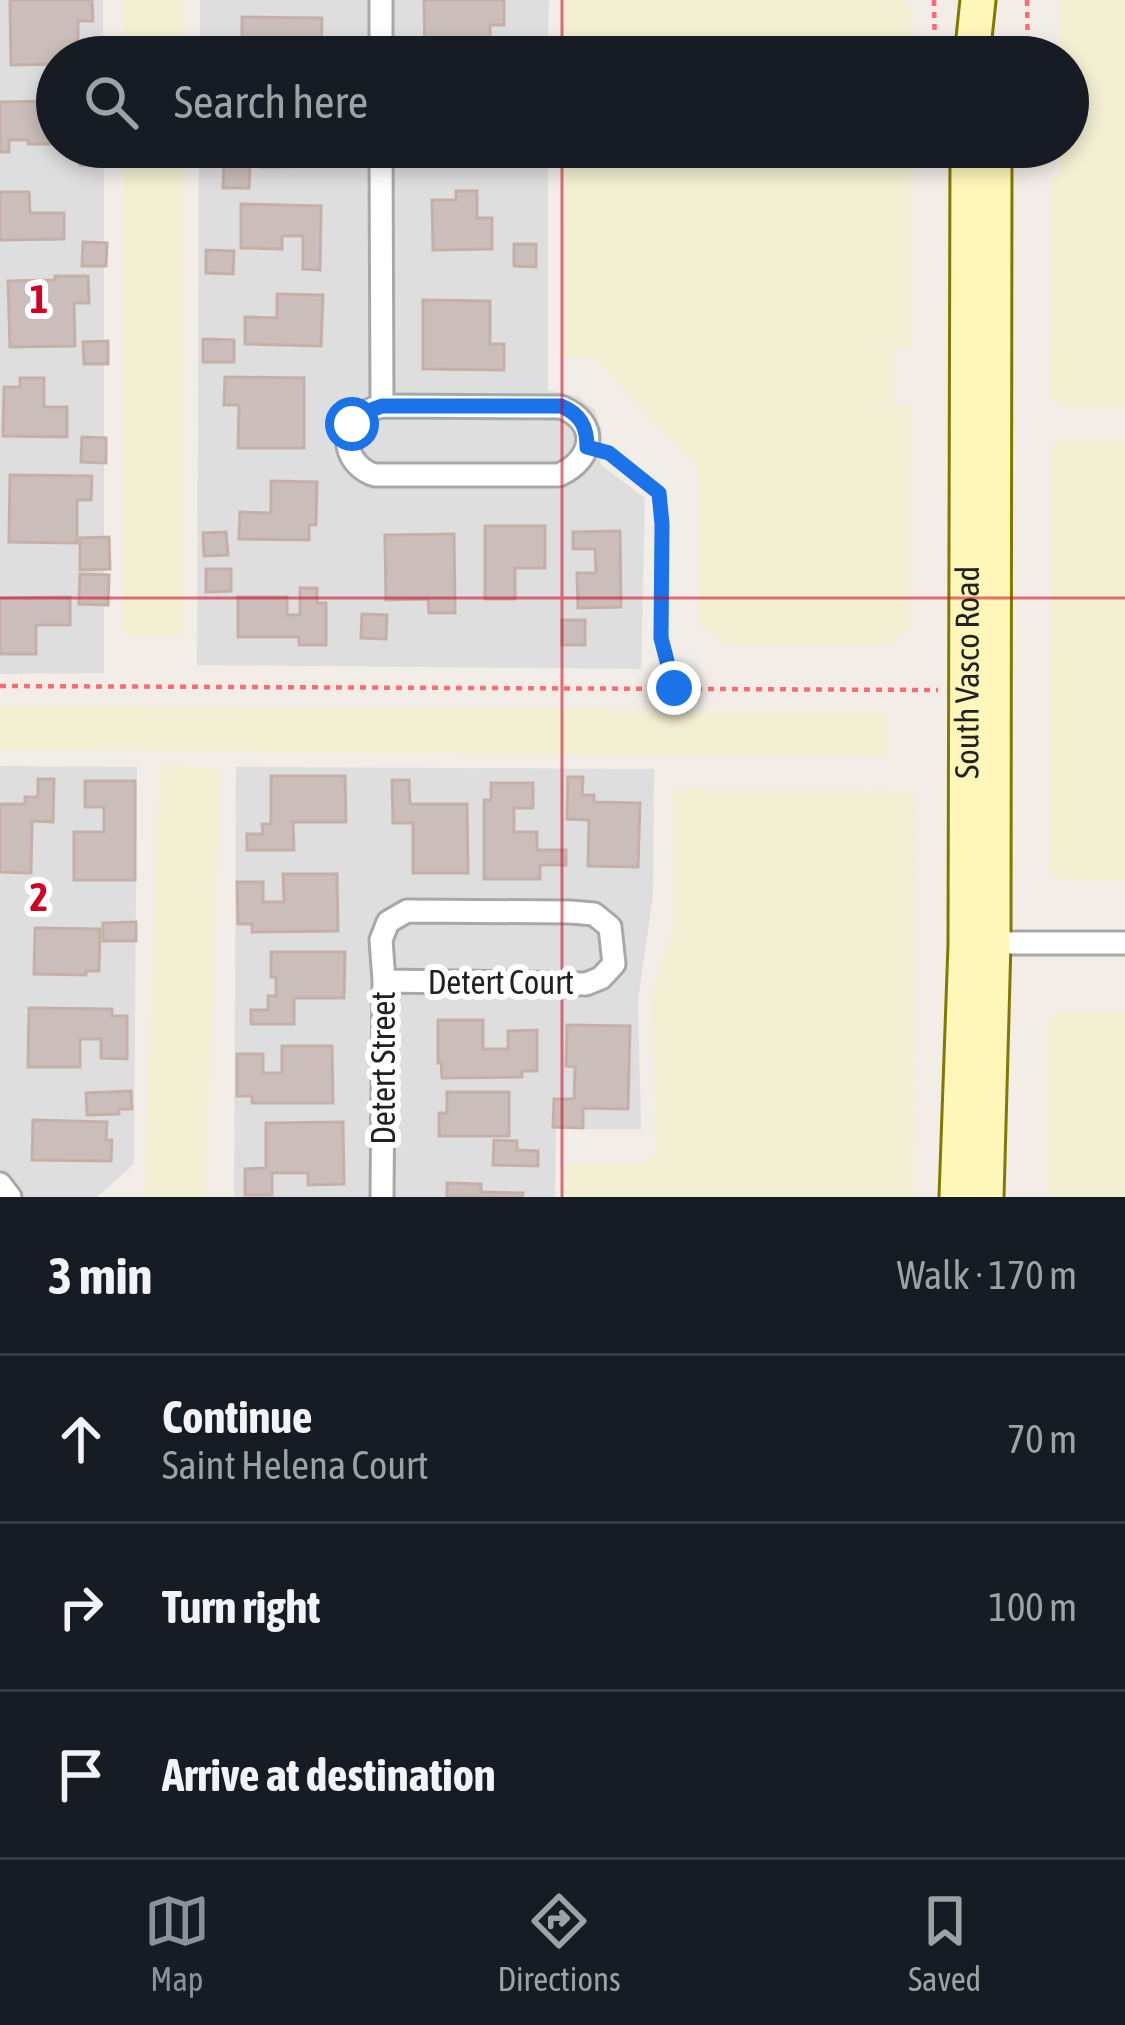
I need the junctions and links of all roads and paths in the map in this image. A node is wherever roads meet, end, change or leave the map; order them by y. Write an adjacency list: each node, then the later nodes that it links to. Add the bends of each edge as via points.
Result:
1 (381, 0): 5 (street)
2 (934, 0): 6 (path)
3 (980, 0): 7 (main road); 8 (main road)
4 (1027, 0): 9 (path)
5 (381, 36)
6 (935, 36)
7 (975, 36)
8 (985, 36)
9 (1028, 36)
10 (382, 168): 13 (street)
11 (968, 168): 17 (main road, South Vasco Road)
12 (994, 168): 20 (main road, South Vasco Road)
13 (382, 406): 14 (street, via 561,406 582,421); 14 (street, via 363,413 347,439 354,463 375,476 560,475)
14 (587, 447): 16 (path, via 609,453 659,493 661,638)
15 (0, 686): 16 (path)
16 (674, 688): 17 (path)
17 (967, 692): 20 (main road, South Vasco Road)
18 (381, 940): 21 (street, Detert Street); 21 (street, Detert Court, via 388,922 407,911 570,912 594,914 610,927 614,946 614,964 586,984)
19 (1125, 943): 20 (street)
20 (980, 944): 25 (main road, South Vasco Road); 26 (main road, South Vasco Road)
21 (384, 981): 24 (street, Detert Street)
22 (0, 1184): 23 (street)
23 (10, 1197)
24 (382, 1197)
25 (957, 1197)
26 (986, 1197)

